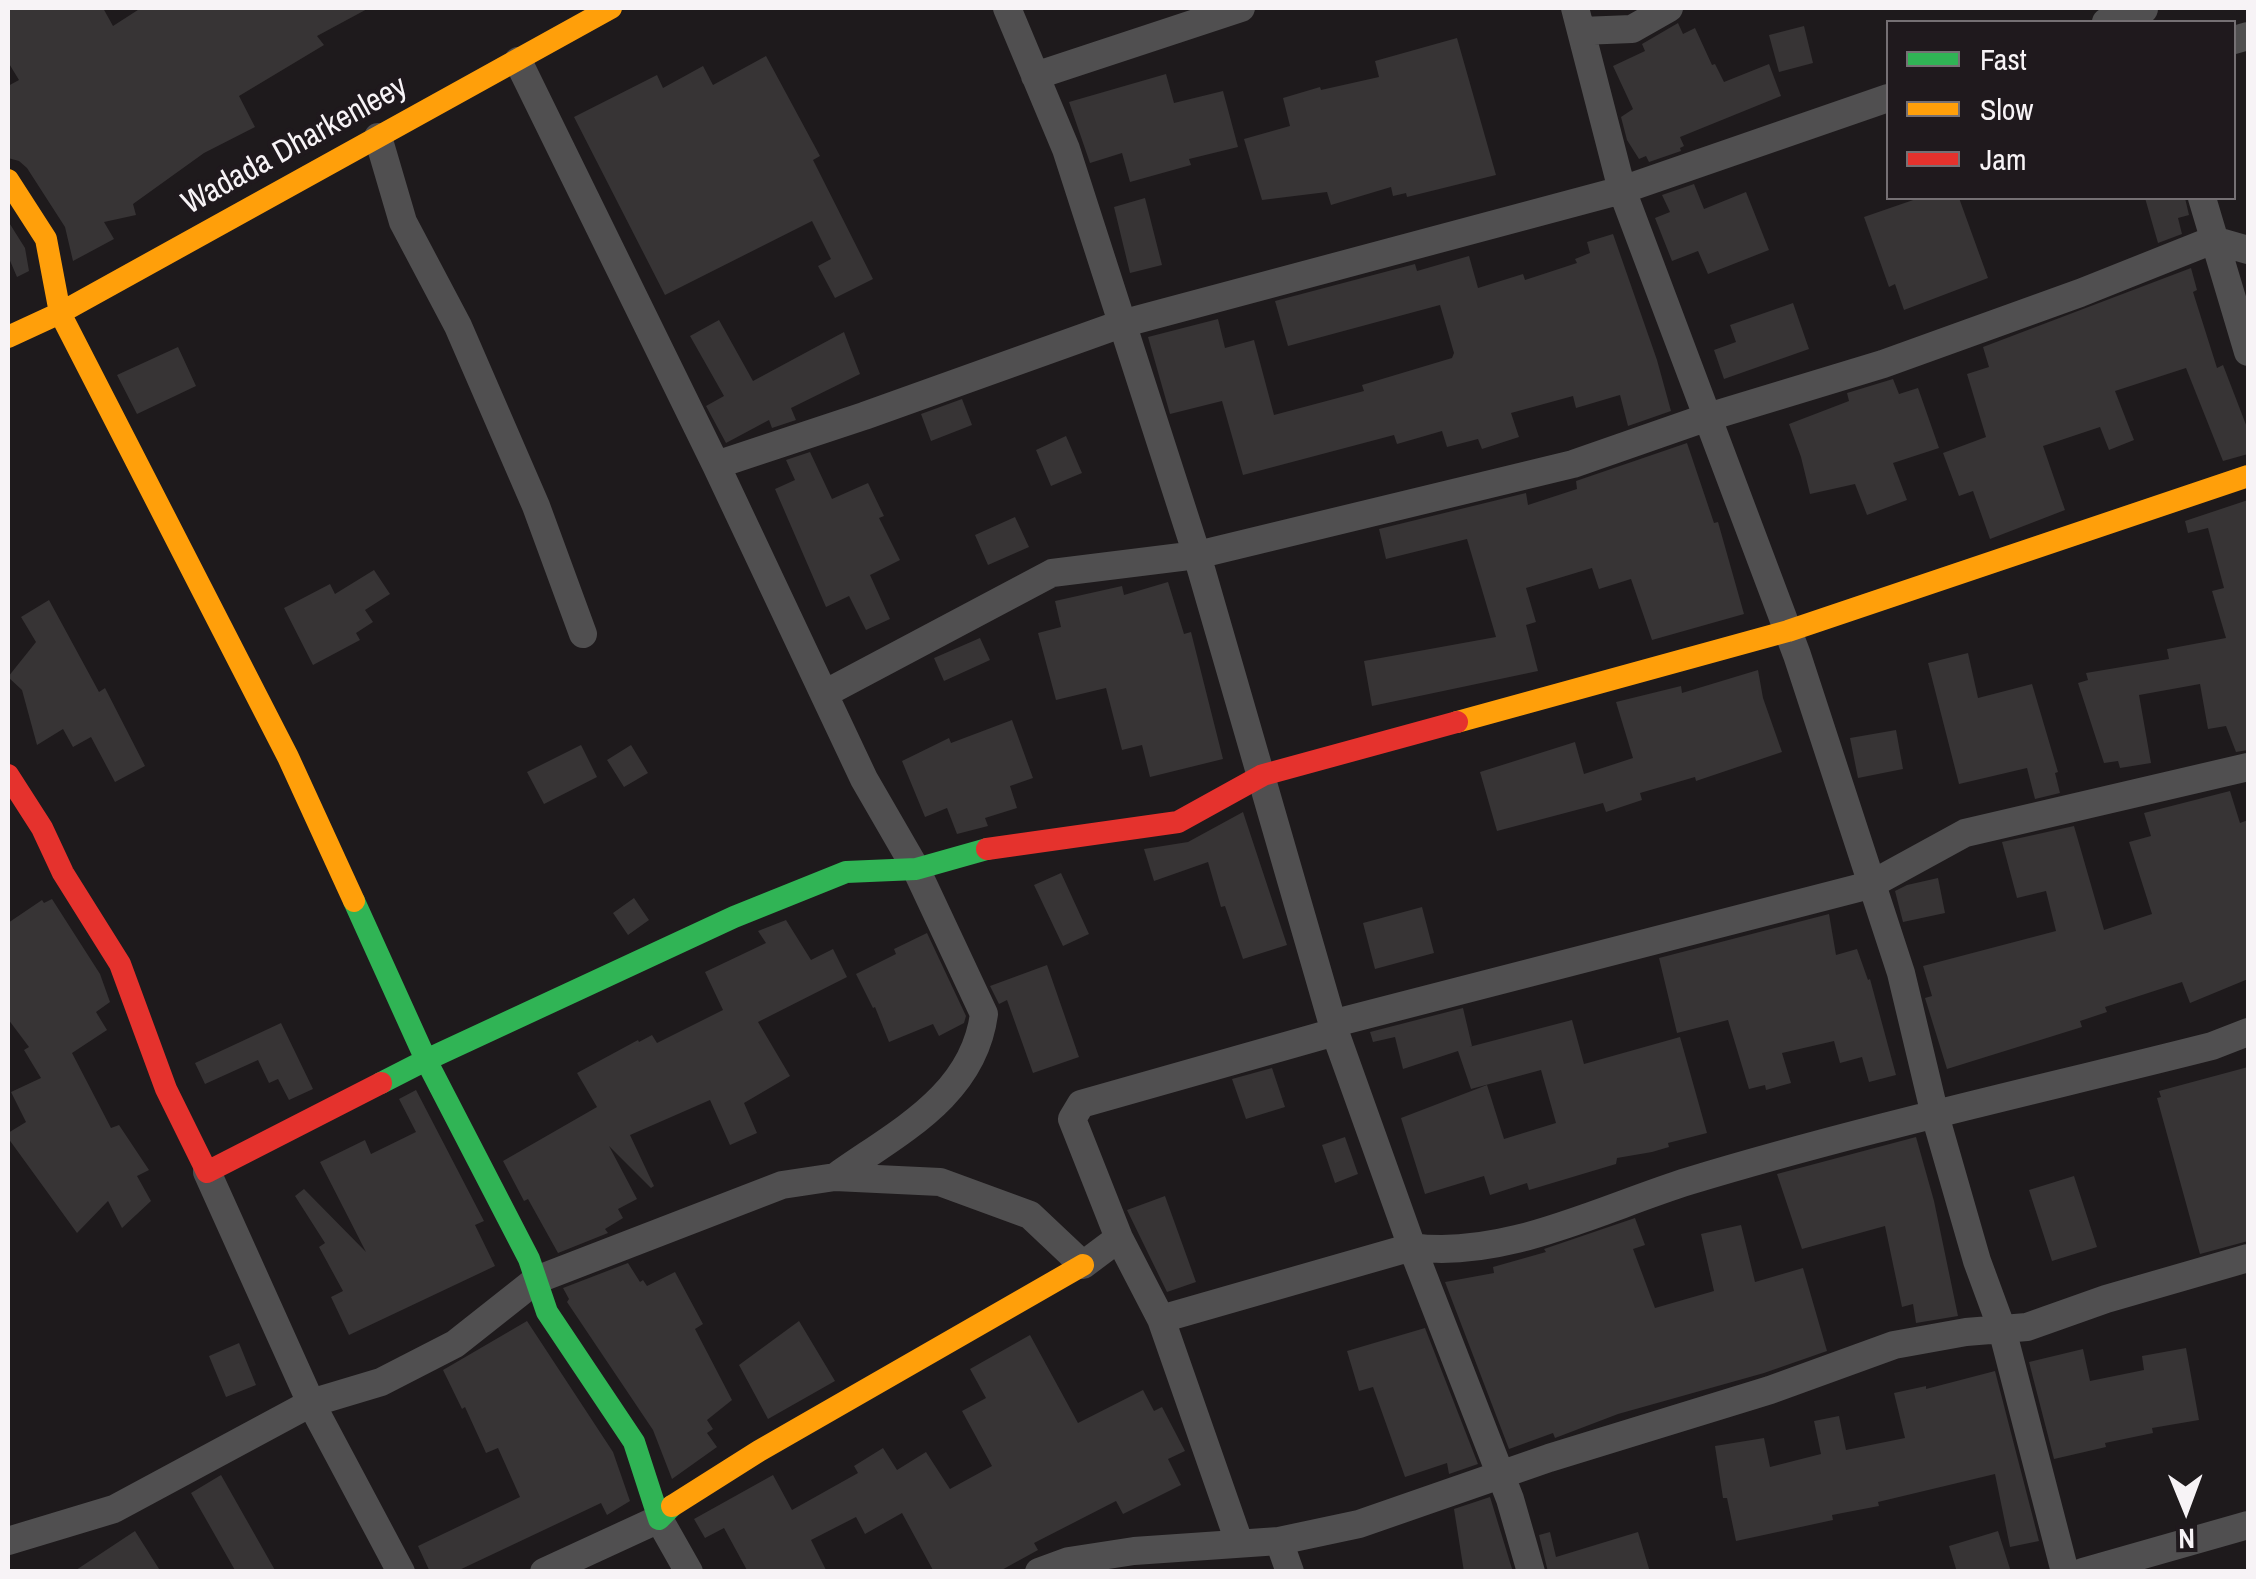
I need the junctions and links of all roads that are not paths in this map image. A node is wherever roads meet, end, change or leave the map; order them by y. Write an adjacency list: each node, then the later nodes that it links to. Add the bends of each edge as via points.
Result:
1 (611, 8): 8 (street, Wadada Dharkenleey)
2 (1007, 8): 9 (street)
3 (1241, 8): 9 (street)
4 (1670, 8): 6 (street, via 1632,30)
5 (2146, 13): 7 (street)
6 (1578, 20): 13 (street)
7 (2115, 20)
8 (518, 61): 11 (street, Wadada Dharkenleey); 22 (street)
9 (1036, 76): 18 (street)
10 (1886, 99): 13 (street)
11 (378, 137): 17 (street, Wadada Dharkenleey); 26 (street, via 403,222 458,326 536,506)
12 (8, 180): 17 (street, via 46,239)
13 (1622, 190): 18 (street); 21 (street)
14 (2202, 200): 15 (street)
15 (2212, 240): 16 (street); 20 (street); 21 (street, via 1883,364)
16 (2248, 250)
17 (60, 313): 19 (street, Wadada Dharkenleey); 35 (street, via 288,757)
18 (1121, 324): 22 (street); 24 (street)
19 (8, 337)
20 (2248, 352)
21 (1705, 418): 24 (street, via 1573,464); 25 (street)
22 (716, 465): 27 (street)
23 (2248, 476): 25 (street)
24 (1197, 555): 27 (street, via 1052,573); 30 (street)
25 (1788, 632): 30 (street); 32 (street)
26 (582, 634)
27 (824, 694): 31 (street)
28 (2248, 767): 32 (street, via 1966,833)
29 (8, 774): 37 (street, via 120,964 166,1089)
30 (1263, 775): 31 (street, via 1178,822 1000,846); 33 (street)
31 (916, 869): 35 (street, via 846,872); 38 (street, via 984,1014 981,1037 944,1098)
32 (1870, 885): 33 (street); 36 (street, via 1901,974)
33 (1335, 1027): 39 (street, via 1081,1104 1072,1119); 40 (street)
34 (2248, 1032): 36 (street)
35 (426, 1060): 37 (street); 43 (street)
36 (1936, 1116): 40 (street, via 1690,1181 1504,1243 1442,1252); 45 (street)
37 (207, 1172): 46 (street)
38 (835, 1178): 42 (street, via 940,1182 1030,1215); 43 (street, via 782,1185)
39 (1119, 1238): 42 (street); 44 (street)
40 (1412, 1248): 44 (street); 47 (street)
41 (2248, 1258): 45 (street, via 2027,1327)
42 (1082, 1265): 48 (street, via 758,1451)
43 (536, 1280): 46 (street, via 455,1344 381,1382); 48 (street, via 546,1312 634,1442)
44 (1162, 1318): 51 (street)
45 (2002, 1329): 47 (street, via 1894,1345); 59 (street)
46 (311, 1403): 50 (street, via 114,1510); 53 (street)
47 (1498, 1475): 52 (street, via 1359,1524); 58 (street)
48 (659, 1518): 54 (street); 55 (street)
49 (2248, 1525): 60 (street)
50 (8, 1541)
51 (1239, 1542): 52 (street); 56 (street, via 1069,1560)
52 (1279, 1542): 57 (street)
53 (401, 1572)
54 (544, 1572)
55 (690, 1572)
56 (1039, 1572)
57 (1290, 1572)
58 (1531, 1572)
59 (2065, 1572)
60 (2083, 1572)

